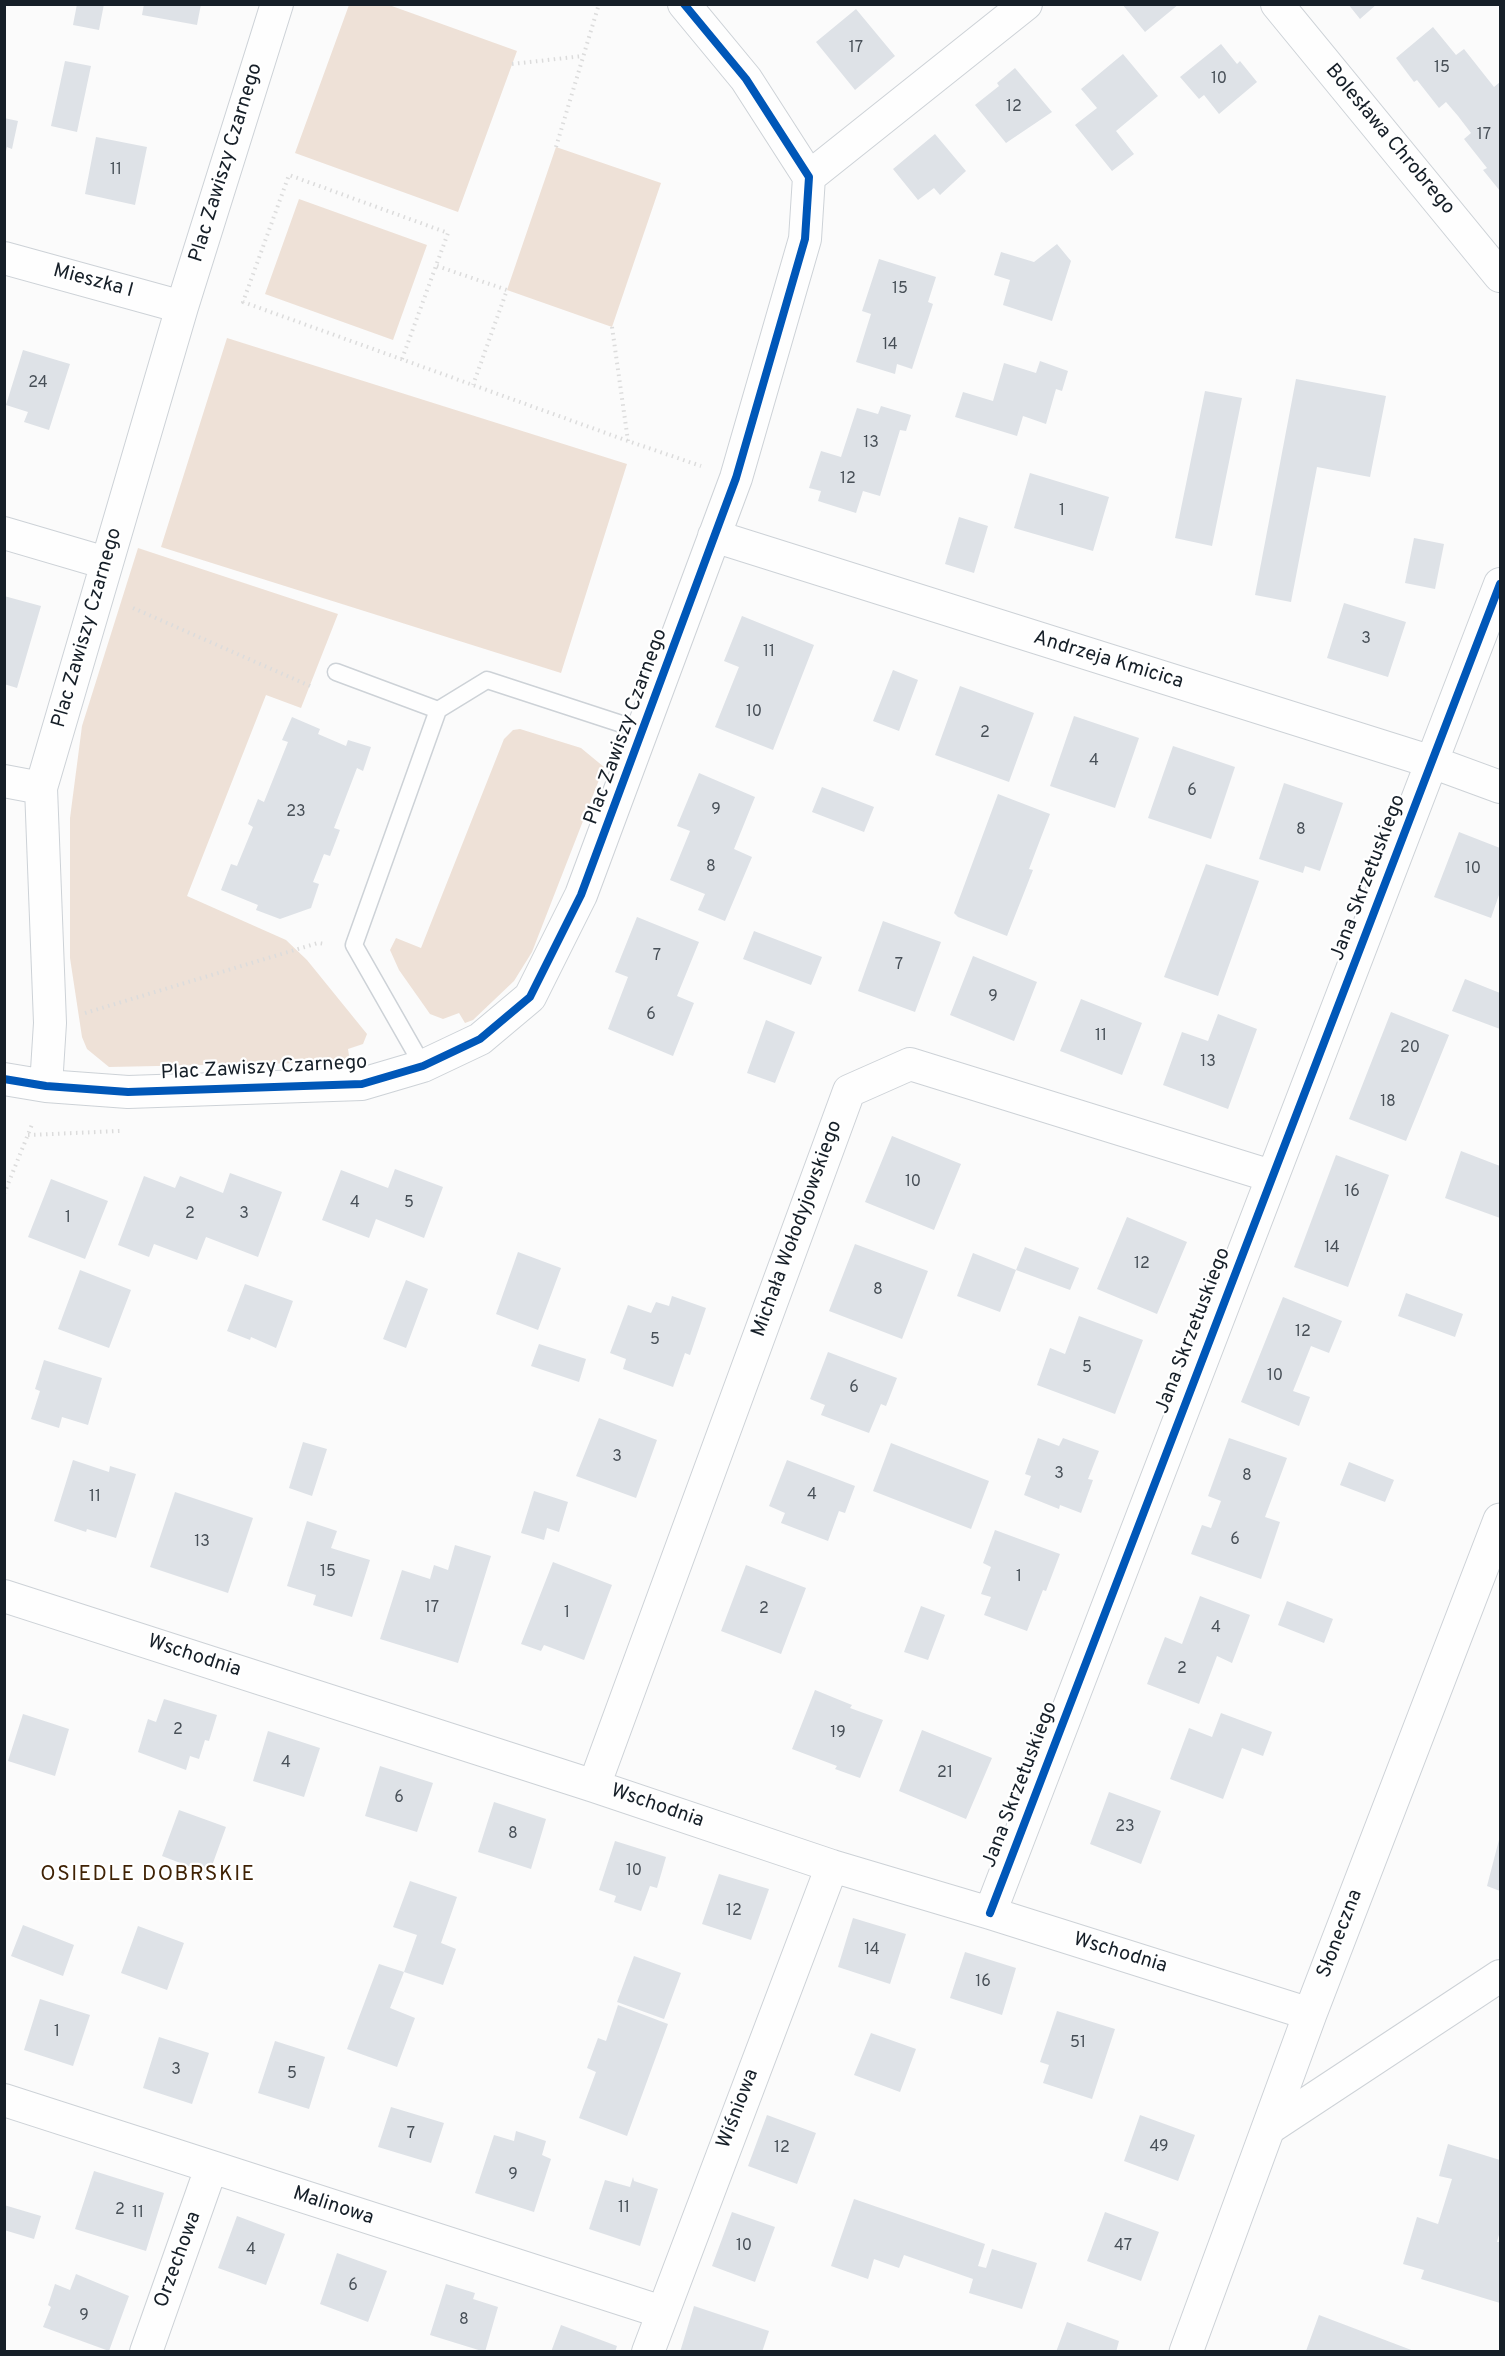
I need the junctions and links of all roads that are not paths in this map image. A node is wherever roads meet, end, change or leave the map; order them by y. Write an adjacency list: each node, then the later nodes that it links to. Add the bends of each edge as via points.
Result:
1 (277, 4): 8 (street, Plac Zawiszy Czarnego)
2 (684, 4): 5 (street, via 746,79)
3 (1026, 4): 5 (street)
4 (1277, 4): 7 (street, Bolesława Chrobrego)
5 (809, 177): 10 (street, Plac Zawiszy Czarnego, via 805,239 736,478)
6 (4, 258): 8 (street, Mieszka I)
7 (1500, 276)
8 (182, 307): 11 (street, Plac Zawiszy Czarnego)
9 (4, 533): 11 (street)
10 (714, 536): 15 (street, Plac Zawiszy Czarnego); 16 (street, Andrzeja Kmicica)
11 (102, 578): 19 (street, Plac Zawiszy Czarnego)
12 (1500, 584): 16 (street)
13 (336, 672): 14 (lane)
14 (438, 710): 15 (lane, via 487,680); 20 (lane, via 354,945)
15 (643, 731): 20 (street, Plac Zawiszy Czarnego, via 581,895 530,997 480,1039)
16 (1432, 762): 18 (street, Andrzeja Kmicica); 23 (street, Jana Skrzetuskiego)
17 (4, 782): 19 (street)
18 (1500, 787)
19 (41, 788): 22 (street, Plac Zawiszy Czarnego, via 50,1023)
20 (423, 1066): 22 (street, Plac Zawiszy Czarnego, via 362,1084 128,1092)
21 (4, 1079): 22 (street)
22 (46, 1086)
23 (1271, 1176): 26 (street, Michała Wołodyjowskiego, via 910,1065 849,1091); 28 (street, Jana Skrzetuskiego)
24 (1500, 1520): 30 (street, Słoneczna)
25 (4, 1596): 26 (street, Wschodnia)
26 (594, 1786): 27 (street, Wschodnia)
27 (832, 1866): 28 (street, Wschodnia); 34 (street, Wiśniowa)
28 (990, 1913): 30 (street, Wschodnia)
29 (1500, 1976): 32 (street)
30 (1310, 2014): 32 (street, Słoneczna)
31 (4, 2100): 33 (street, Malinowa)
32 (1268, 2129): 37 (street, Słoneczna)
33 (212, 2168): 34 (street, Malinowa); 35 (street, Orzechowa)
34 (662, 2312): 36 (street, Wiśniowa)
35 (146, 2352)
36 (648, 2352)
37 (1186, 2352)

